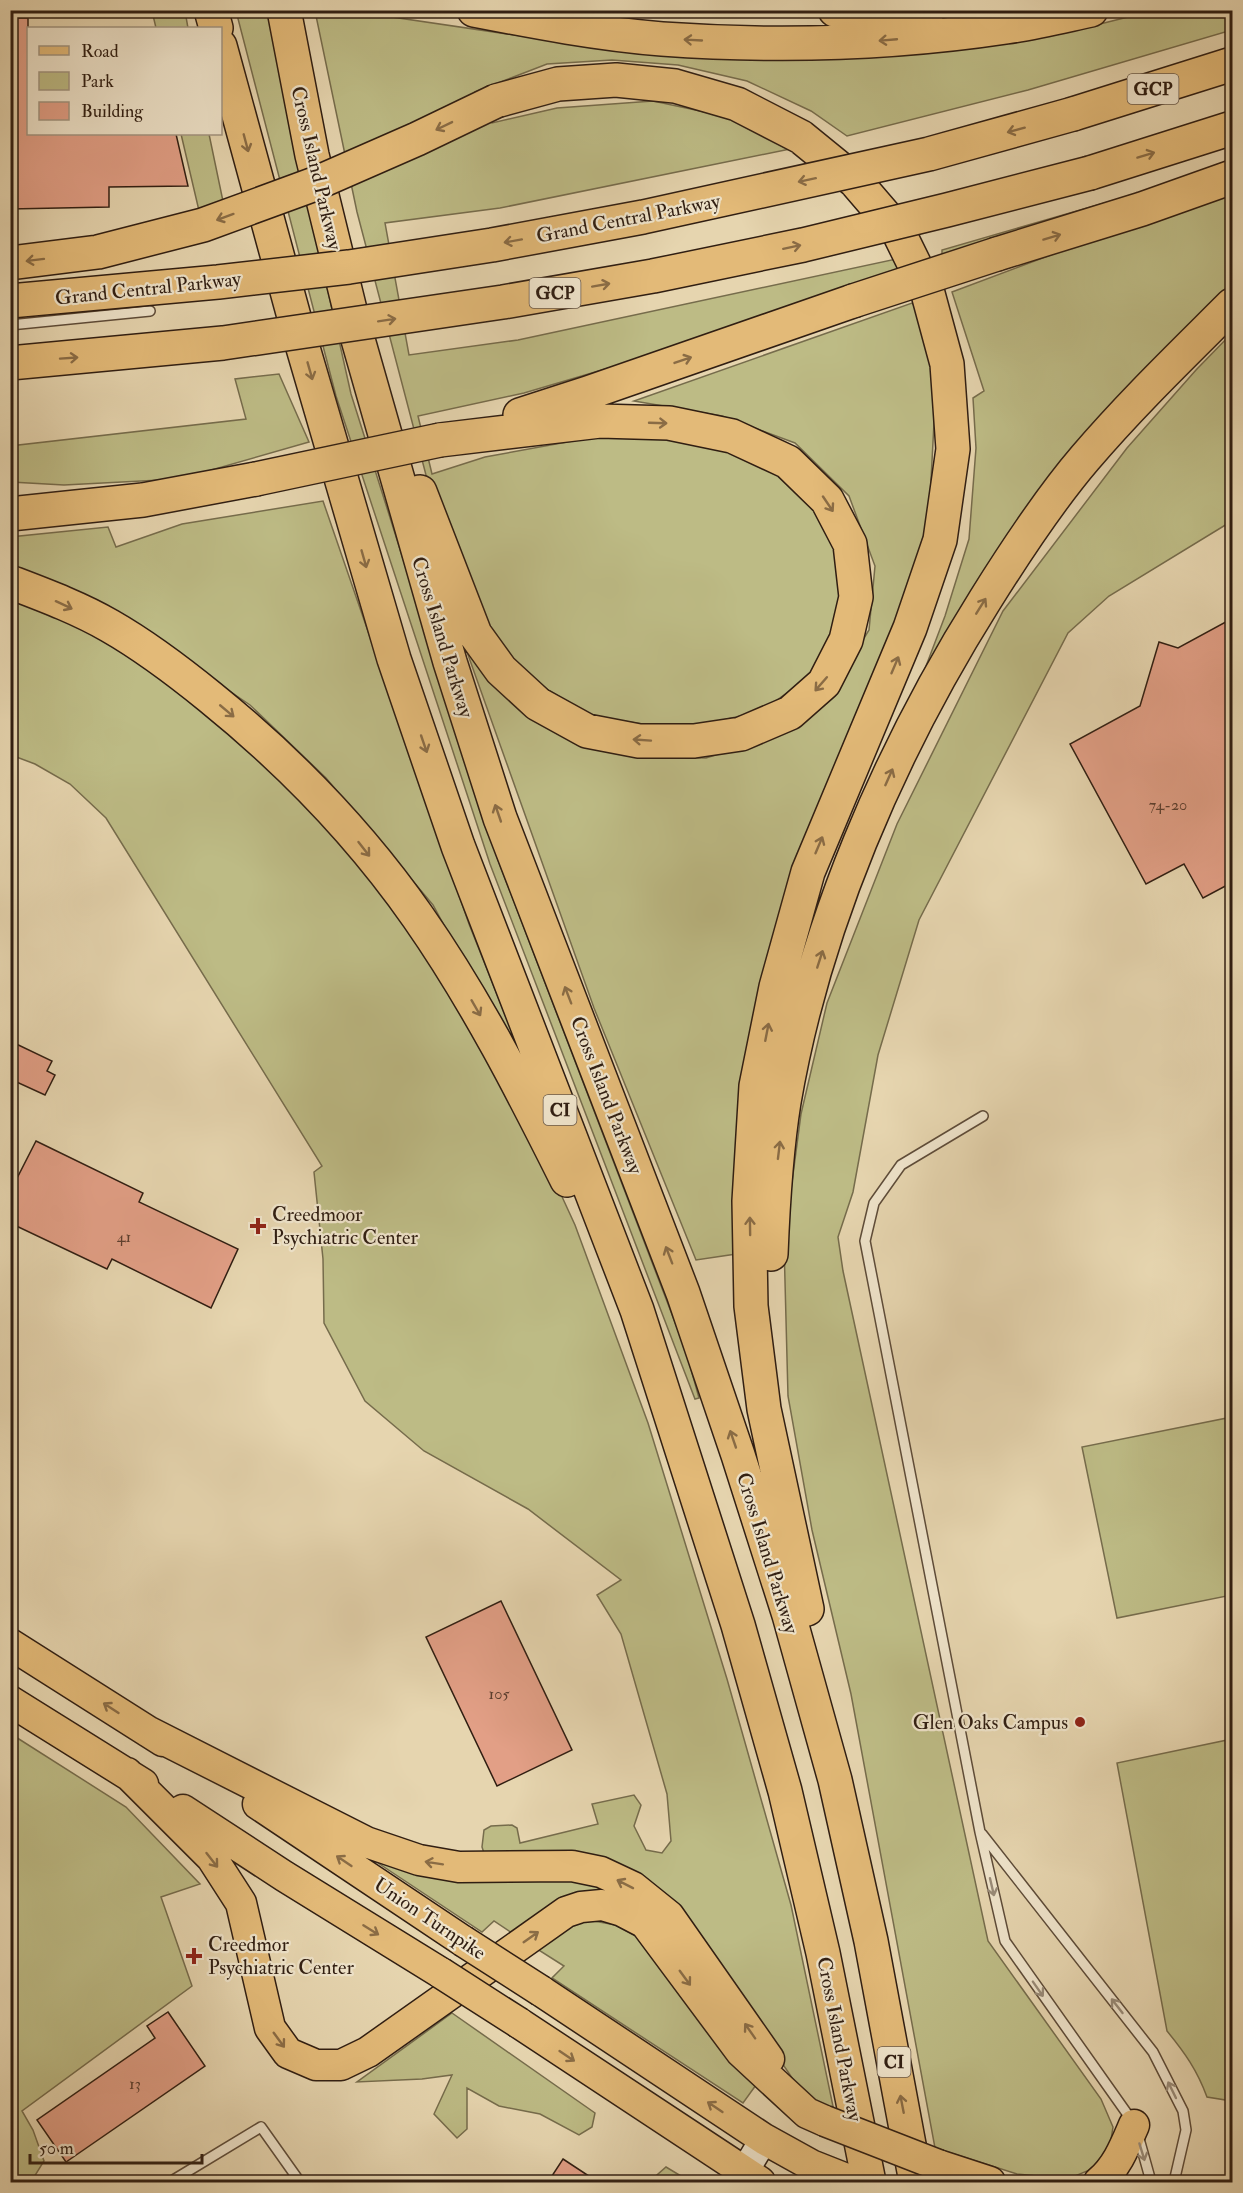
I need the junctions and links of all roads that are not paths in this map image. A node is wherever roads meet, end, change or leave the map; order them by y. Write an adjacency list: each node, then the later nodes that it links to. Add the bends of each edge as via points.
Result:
1 (284, 10): 14 (highway, Cross Island Parkway / CI, via 312,155)
2 (474, 10): 5 (highway, one-way to 2, via 1006,27 880,40 766,44 661,39)
3 (835, 10): 4 (highway, via 905,17 1008,16)
4 (1060, 10)
5 (1091, 10)
6 (222, 53): 23 (highway, Cross Island Parkway / CI, one-way to 23, via 394,659 458,846 638,1310)
7 (1233, 64): 11 (highway, Grand Central Parkway / GCP, one-way to 11, bridge, via 1073,114 917,156 643,217 349,267)
8 (1233, 128): 16 (highway, GCP, one-way to 8, bridge, via 223,343 653,276 947,210 1090,173)
9 (1233, 177): 17 (highway, one-way to 9, bridge, via 853,301)
10 (10, 263): 24 (highway, one-way to 10, bridge, via 764,1409 752,1306 749,1201 756,1086 776,987 808,872 910,628 940,540 953,449 947,364 927,290 898,231 855,181 801,137 737,105 675,86 616,80 558,84 496,101 312,185 203,225 98,252)
11 (10, 301)
12 (1233, 305): 24 (highway, one-way to 12, via 773,1410 773,1204 784,1102 807,999 844,882 891,773 948,659 1014,553 1084,459)
13 (150, 311): 15 (lane)
14 (353, 322): 17 (highway, one-way to 14, via 732,436 788,462 827,500 850,544 856,597 846,640 824,683 790,713 741,734 694,741 639,741 587,731 538,704 501,670 475,634); 30 (highway, Cross Island Parkway / CI, one-way to 14, via 832,1769 738,1455 683,1293 500,818 446,652)
15 (10, 325)
16 (10, 363)
17 (594, 407): 18 (highway, bridge)
18 (256, 479): 19 (highway, via 128,494); 20 (highway, via 143,500)
19 (10, 496)
20 (10, 514)
21 (10, 582): 23 (highway, one-way to 23, via 110,626 175,669 231,714 296,773 356,837 417,916 518,1081 577,1199)
22 (983, 1116): 29 (lane, via 901,1165 874,1203 865,1241)
23 (687, 1463): 39 (highway, Cross Island Parkway / CI, via 785,1791 823,1953)
24 (797, 1563): 30 (highway, via 836,1744)
25 (10, 1644): 27 (main road, Union Turnpike, one-way to 25)
26 (10, 1701): 28 (main road, Union Turnpike)
27 (147, 1731): 31 (main road, one-way to 27, via 669,1916 633,1887 601,1872 572,1866 459,1867 419,1860 366,1842); 33 (main road, Union Turnpike, one-way to 27, bridge)
28 (127, 1773): 31 (main road, one-way to 31, via 212,1858 241,1903 270,2028 288,2053 316,2065 340,2065 368,2052 566,1912 602,1905 645,1923 741,2052); 35 (main road, Union Turnpike, one-way to 35, bridge, via 519,2023)
29 (980, 1832): 32 (lane, one-way to 32, via 1005,1941); 43 (lane, one-way to 29, via 1186,2130 1183,2111 1153,2052)
30 (871, 1941): 34 (highway, Cross Island Parkway / CI, one-way to 30)
31 (816, 2117): 34 (main road, bridge)
32 (1134, 2125): 41 (main road, via 1110,2172); 42 (lane, one-way to 42)
33 (764, 2139): 35 (street, via 749,2164); 38 (main road, Union Turnpike, via 811,2165)
34 (927, 2174): 40 (main road)
35 (750, 2180)
36 (170, 2182): 37 (lane, via 261,2127)
37 (300, 2182)
38 (854, 2182)
39 (869, 2182)
40 (990, 2182)
41 (1099, 2182)
42 (1150, 2182)
43 (1174, 2182)

